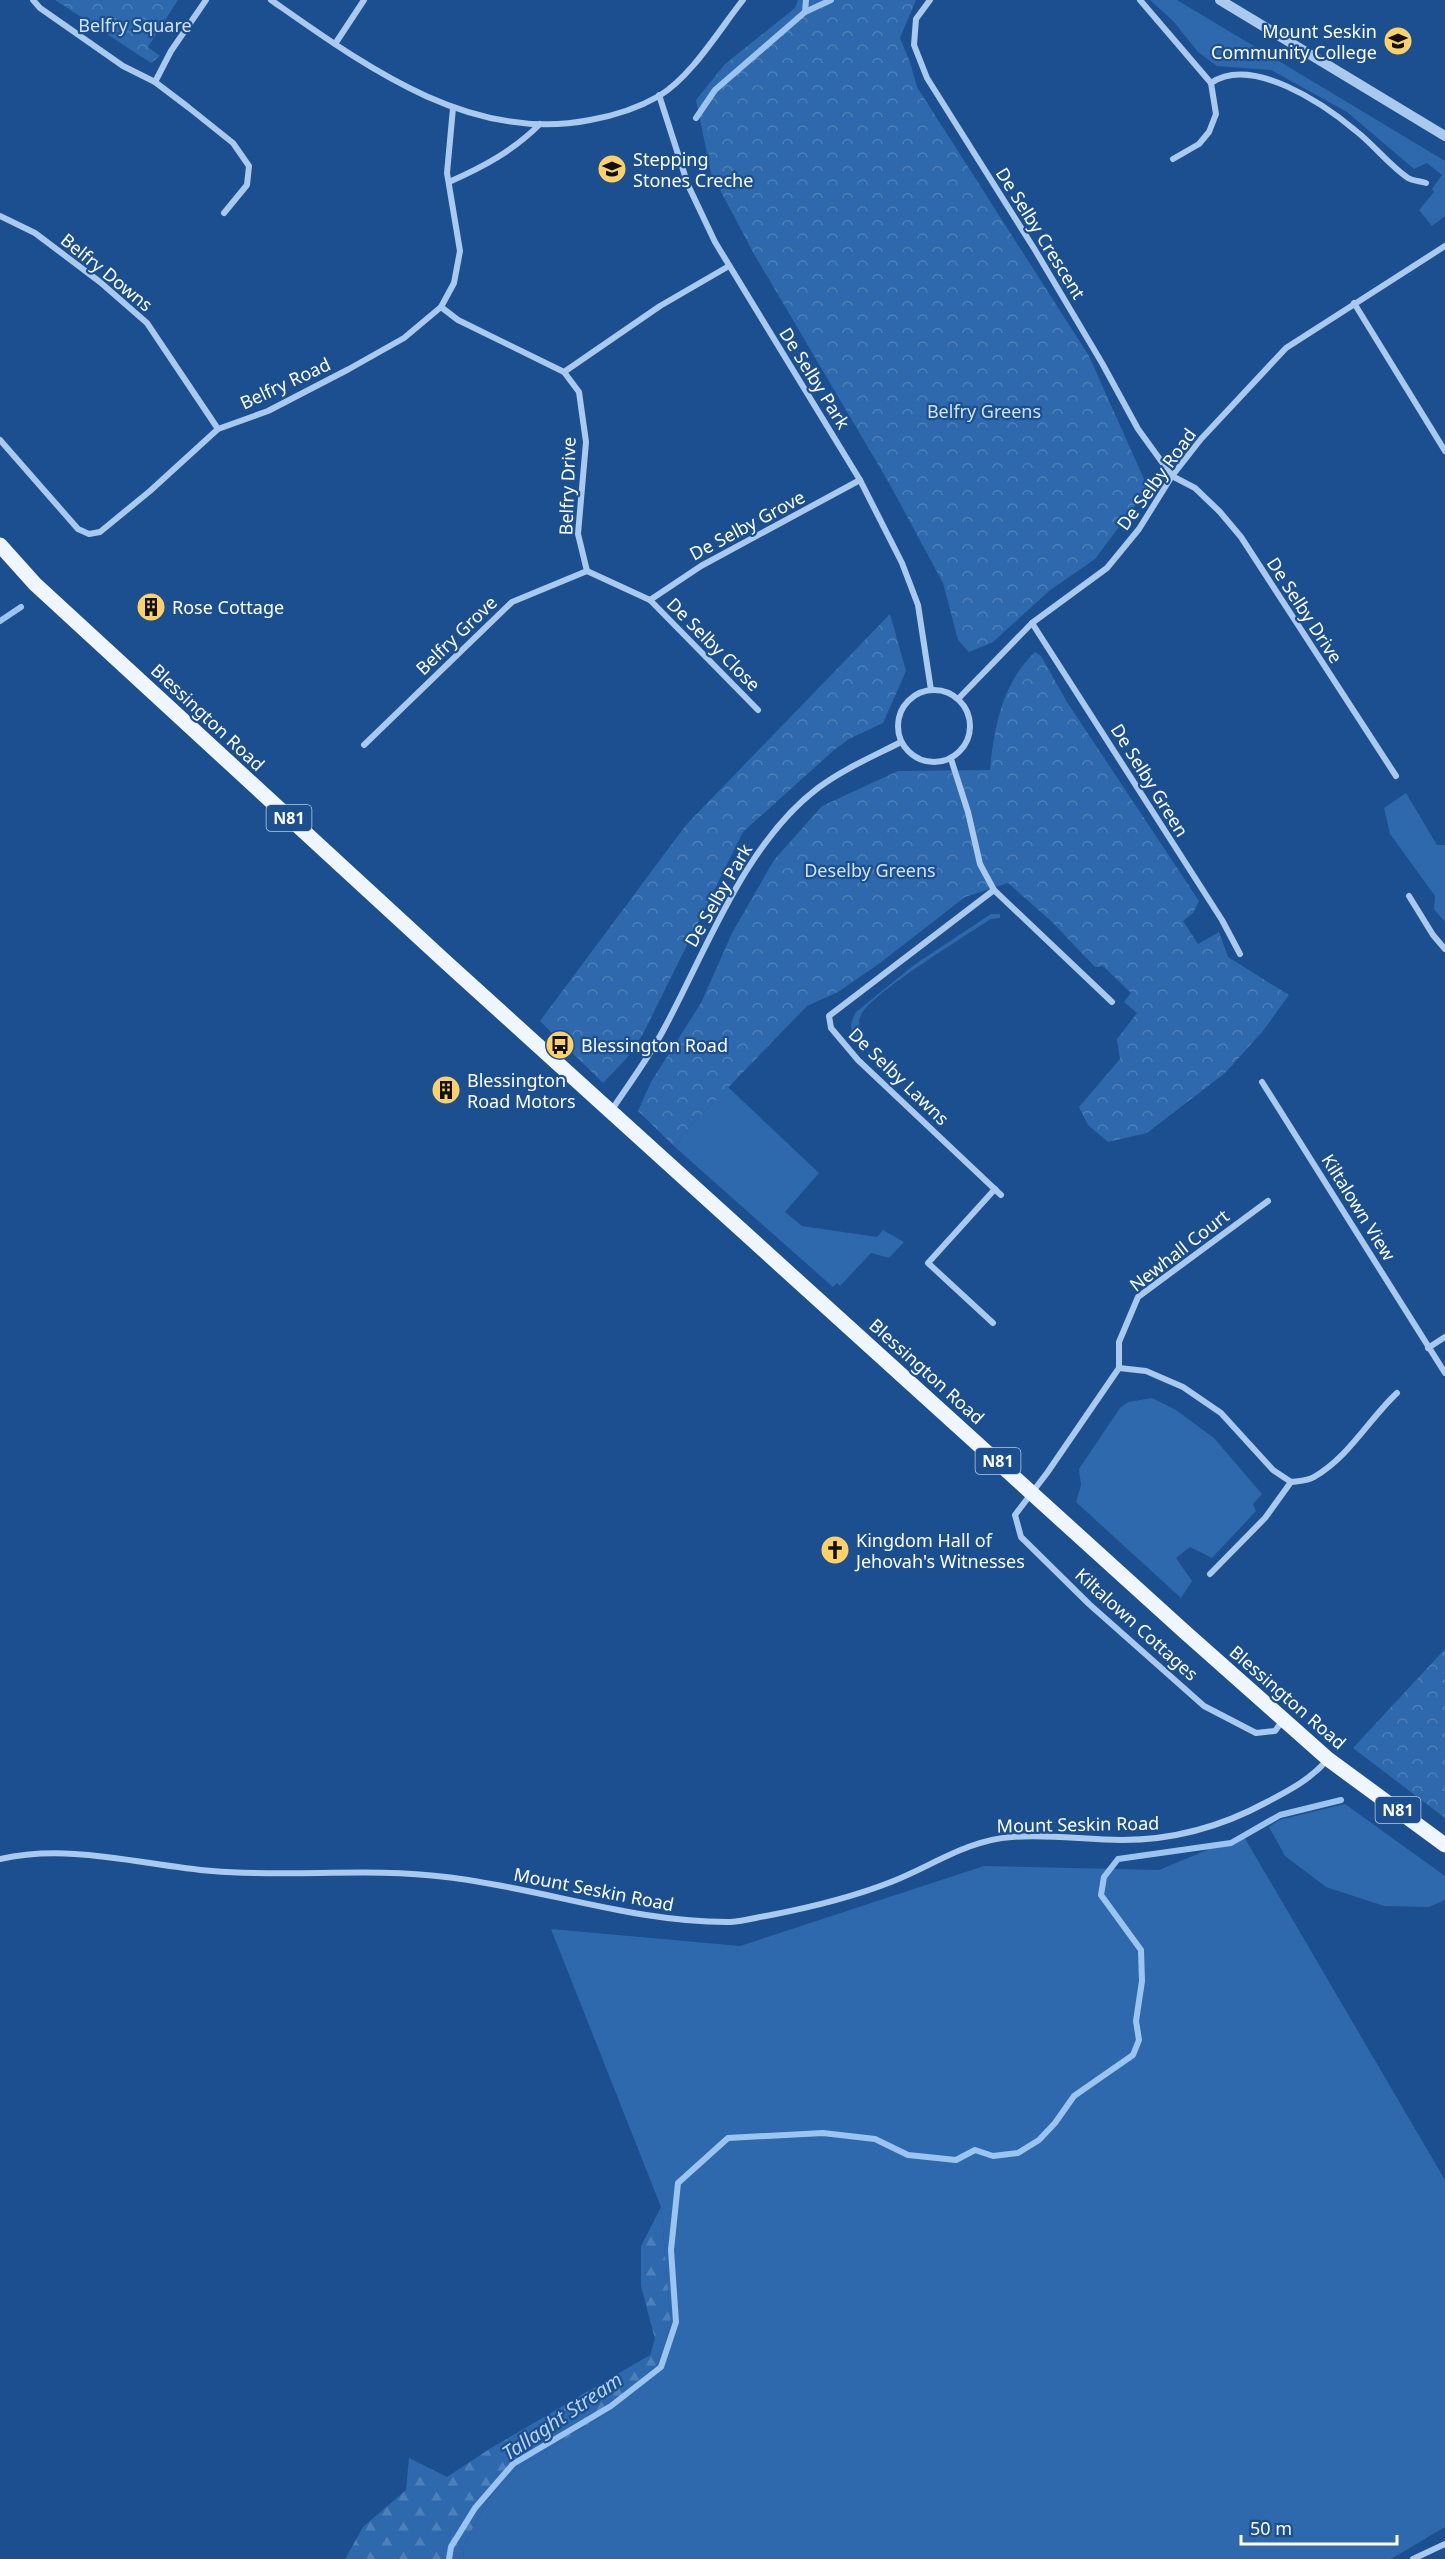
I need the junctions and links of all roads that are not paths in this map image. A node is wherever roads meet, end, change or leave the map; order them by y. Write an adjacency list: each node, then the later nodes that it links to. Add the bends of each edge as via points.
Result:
1 (33, 0): 10 (street, via 123,66)
2 (206, 0): 10 (street)
3 (271, 0): 9 (street)
4 (364, 0): 9 (street)
5 (743, 0): 12 (street, via 700,56)
6 (930, 0): 29 (street, De Selby Crescent, via 916,19 914,45 927,78 1035,250 1138,429)
7 (1140, 0): 11 (street)
8 (1220, 0): 15 (street)
9 (335, 44): 13 (street, via 383,74)
10 (155, 82): 19 (street, via 233,143 249,166 247,185)
11 (1211, 83): 16 (street, via 1216,114 1209,132 1199,144); 18 (street, via 1221,76 1244,74 1298,91 1355,130 1409,179)
12 (659, 95): 14 (street, via 612,116 561,126); 22 (street, De Selby Park, via 688,185)
13 (453, 108): 14 (street, via 505,122); 17 (street, Belfry Road)
14 (540, 124): 17 (street, via 492,163)
15 (1445, 136)
16 (1173, 159)
17 (449, 182): 24 (street, Belfry Road, via 460,251 454,283)
18 (1426, 183)
19 (224, 213)
20 (0, 216): 26 (street, Belfry Downs, via 35,233 147,323)
21 (1445, 246): 23 (street, De Selby Road)
22 (729, 266): 25 (street, via 660,306); 30 (street, De Selby Park)
23 (1354, 303): 28 (street); 29 (street, De Selby Road, via 1286,348)
24 (441, 307): 25 (street, via 458,320); 26 (street, Belfry Road, via 404,338 349,369 268,411)
25 (564, 372): 32 (street, Belfry Drive, via 579,392 586,442 578,534)
26 (219, 429): 27 (street, Belfry Road, via 150,491 100,531 89,534 78,529)
27 (0, 440)
28 (1445, 451)
29 (1172, 476): 34 (street, De Selby Road, via 1139,529 1107,568); 41 (street, De Selby Drive, via 1195,488 1240,537)
30 (860, 480): 33 (street, De Selby Grove, via 701,566); 35 (street, De Selby Park, via 918,604)
31 (0, 545): 48 (main road, Blessington Road / N81, via 35,584)
32 (587, 571): 33 (street); 39 (street, Belfry Grove, via 512,602)
33 (650, 600): 37 (street, De Selby Close)
34 (1032, 623): 36 (street, De Selby Road); 45 (street, De Selby Green)
35 (931, 690): 36 (street, via 950,693); 38 (street, via 920,693 903,709 898,731)
36 (958, 699): 40 (street, via 970,719 970,731 967,742)
37 (758, 710)
38 (902, 742): 40 (street, via 908,751 928,762); 48 (street, De Selby Park, via 818,788 780,824 714,928 665,1029)
39 (364, 745)
40 (951, 759): 42 (street, via 980,864)
41 (1396, 776)
42 (994, 890): 46 (street); 49 (street, De Selby Lawns, via 829,1016 831,1028 858,1060)
43 (1409, 896): 44 (street)
44 (1445, 949)
45 (1240, 954)
46 (1112, 1002)
47 (1262, 1082): 54 (street, Kiltalown View)
48 (611, 1112): 59 (main road, Blessington Road / N81)
49 (995, 1189): 50 (street, De Selby Lawns); 52 (street, via 928,1263)
50 (1001, 1195)
51 (1268, 1201): 55 (street, Newhall Court, via 1138,1297 1119,1342)
52 (993, 1323)
53 (1445, 1337): 54 (street)
54 (1428, 1348): 56 (street, Kiltalown View)
55 (1119, 1368): 58 (street, via 1146,1371 1183,1387 1221,1413 1273,1470); 59 (street)
56 (1445, 1373)
57 (1397, 1393): 58 (street, via 1339,1457 1313,1478)
58 (1291, 1482): 60 (street, via 1264,1518)
59 (1032, 1492): 61 (main road, Blessington Road / N81); 61 (street, Kiltalown Cottages, via 1015,1515 1021,1536 1089,1604 1204,1706 1256,1733 1275,1731)
60 (1210, 1574)
61 (1283, 1720): 62 (main road, Blessington Road / N81)
62 (1328, 1759): 63 (main road, Blessington Road / N81); 64 (street, Mount Seskin Road, via 1296,1787 1250,1812 1202,1831 1160,1839 1044,1836 985,1840 891,1882 812,1908 735,1922 624,1913 447,1877 214,1871 54,1853)
63 (1445, 1845)
64 (0, 1859)
65 (1445, 2544): 66 (street)
66 (1413, 2559)

